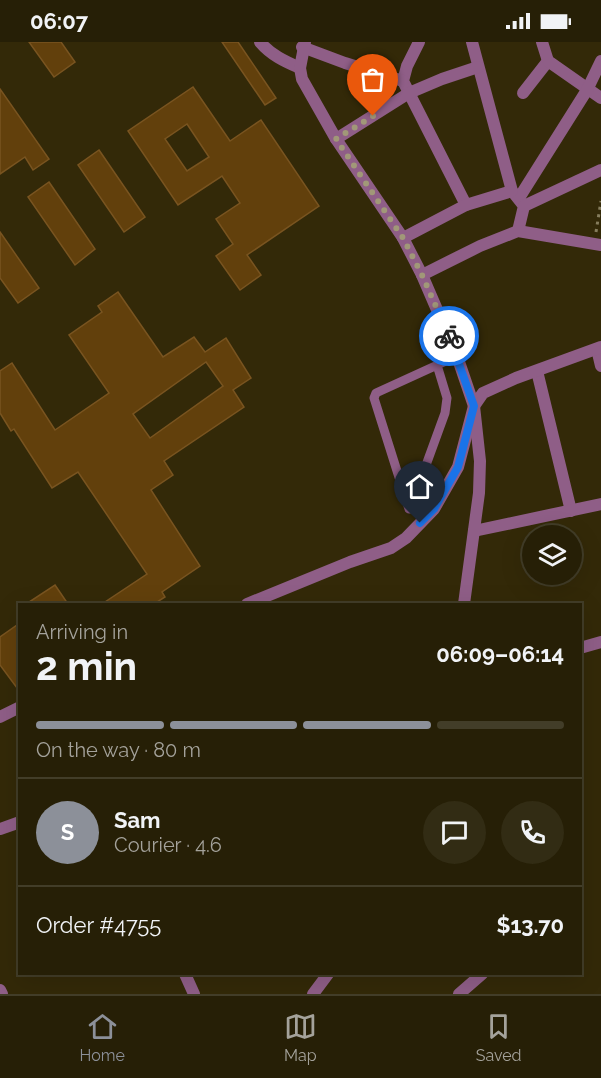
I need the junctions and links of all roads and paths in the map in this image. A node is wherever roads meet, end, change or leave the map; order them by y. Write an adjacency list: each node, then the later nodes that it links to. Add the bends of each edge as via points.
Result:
1 (260, 42): 9 (street, via 281,60)
2 (419, 42): 10 (street)
3 (472, 42): 8 (street)
4 (542, 42): 6 (street)
5 (304, 45): 9 (street); 10 (street)
6 (548, 62): 11 (street); 13 (street)
7 (601, 62): 11 (street)
8 (478, 67): 12 (street); 17 (street)
9 (300, 68): 15 (street, via 302,79)
10 (403, 81): 12 (street)
11 (587, 90): 14 (street); 17 (street)
12 (409, 93): 15 (street); 19 (street)
13 (523, 93)
14 (601, 98)
15 (336, 139): 21 (street)
16 (601, 170): 17 (street)
17 (518, 198): 19 (street); 20 (street)
18 (601, 201): 22 (path)
19 (466, 206): 21 (street)
20 (518, 231): 22 (street); 23 (street)
21 (403, 238): 23 (street)
22 (598, 244)
23 (422, 275): 25 (street)
24 (599, 348): 27 (street); 28 (street)
25 (457, 356): 26 (lane); 29 (street)
26 (437, 365): 26 (lane, via 447,398 445,413 409,509 374,398 376,393)
27 (601, 366)
28 (537, 371): 29 (street, via 483,393); 31 (street)
29 (474, 406): 32 (street, via 480,461); 33 (street, via 458,467 434,509 406,538 391,548)
30 (601, 504): 31 (street)
31 (571, 511): 32 (street)
32 (474, 531): 34 (street)
33 (249, 603)
34 (464, 603)
35 (601, 642): 36 (street)
36 (582, 647)
37 (18, 708): 38 (street)
38 (0, 717)
39 (18, 823): 40 (street)
40 (0, 829)
41 (185, 975): 44 (street)
42 (327, 975): 45 (street)
43 (481, 975): 46 (street)
44 (194, 994)
45 (313, 994)
46 (459, 994)

